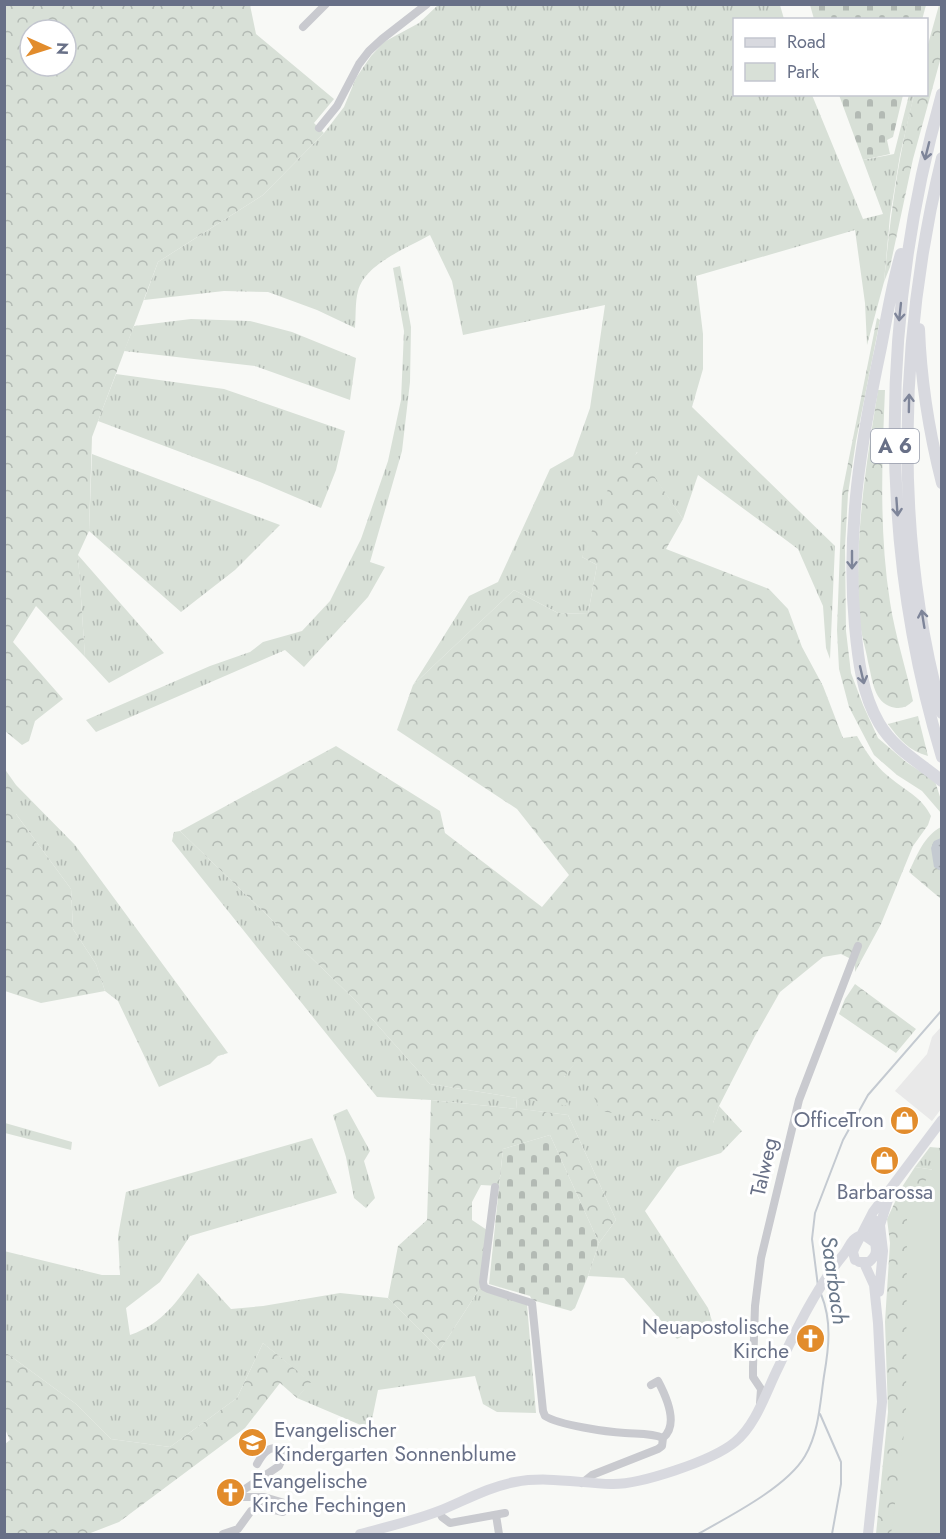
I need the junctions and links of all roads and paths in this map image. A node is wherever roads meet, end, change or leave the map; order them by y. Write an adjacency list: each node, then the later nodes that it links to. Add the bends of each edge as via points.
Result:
1 (326, 4): 3 (street)
2 (427, 4): 5 (street, via 369,51 337,106)
3 (303, 27)
4 (942, 94): 7 (highway, A 6, one-way to 7)
5 (319, 128)
6 (942, 158): 8 (highway, A 6)
7 (914, 212): 10 (highway, A 6, one-way to 10, via 896,358 895,449 899,530 911,623); 12 (highway, one-way to 12, via 898,266 866,419 852,535 854,611 861,671 879,723)
8 (917, 286): 9 (highway, A 6, via 926,411); 10 (highway, A 6, one-way to 8, via 909,482 910,359)
9 (942, 483)
10 (926, 677): 11 (highway, A 6); 13 (highway, A 6)
11 (942, 713)
12 (909, 757): 13 (highway, A 6); 14 (highway)
13 (942, 759)
14 (942, 781)
15 (858, 946): 26 (street, Talweg, via 799,1101 761,1258 753,1367 753,1377 761,1389)
16 (942, 1120): 17 (main road)
17 (895, 1183): 19 (main road); 20 (main road, via 873,1212)
18 (495, 1187): 27 (street, via 484,1287 532,1303 545,1416 559,1422)
19 (889, 1197): 20 (main road); 23 (main road, via 880,1225 883,1251)
20 (867, 1237): 21 (main road, via 877,1250); 21 (main road, via 853,1252); 22 (main road, via 854,1239)
21 (864, 1261): 22 (main road); 23 (main road); 24 (main road, via 874,1285)
22 (827, 1276): 26 (main road)
23 (879, 1292): 24 (main road)
24 (878, 1323): 34 (main road, via 881,1418)
25 (651, 1385): 27 (street, via 658,1381 670,1412 668,1432)
26 (760, 1404): 29 (main road, via 738,1439 715,1454 633,1482)
27 (663, 1438): 29 (street, via 658,1449 592,1475)
28 (256, 1464): 31 (street, via 271,1448 280,1450 282,1462 243,1491 243,1497 264,1497 284,1502 289,1508 283,1512 262,1507 251,1511 238,1529)
29 (582, 1483): 30 (main road, via 518,1481)
30 (438, 1511): 32 (main road); 33 (street, via 450,1523 500,1514)
31 (223, 1534)
32 (360, 1534)
33 (499, 1534)
34 (868, 1534)

